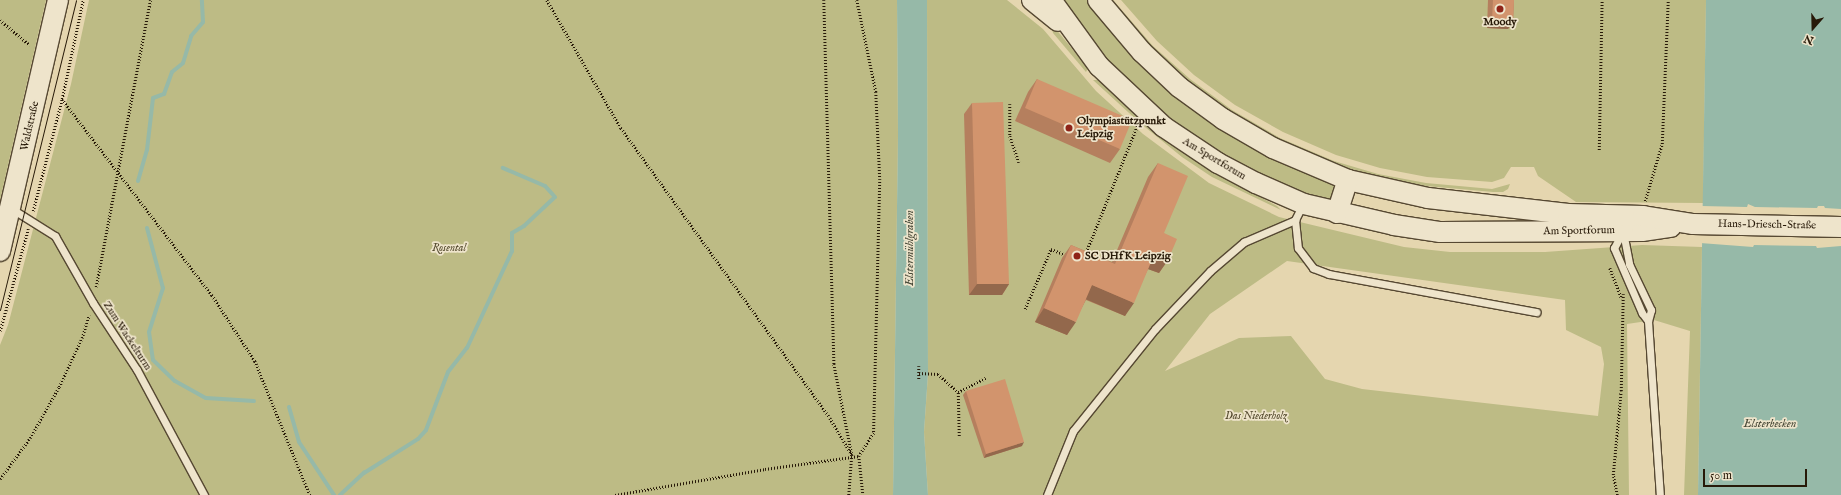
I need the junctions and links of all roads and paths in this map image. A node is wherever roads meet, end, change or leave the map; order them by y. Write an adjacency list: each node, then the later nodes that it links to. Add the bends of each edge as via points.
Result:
1 (58, 0): 13 (main road, Waldstraße)
2 (83, 0): 15 (path)
3 (150, 0): 20 (path)
4 (547, 0): 44 (path, via 621,128 830,418)
5 (824, 0): 44 (path, via 834,364)
6 (857, 0): 45 (path, via 876,92 880,179 874,433)
7 (1032, 0): 14 (main road, via 1057,20)
8 (1051, 0): 14 (main road, Am Sportforum)
9 (1602, 0): 18 (path)
10 (1668, 0): 25 (path, via 1662,144)
11 (1103, 5): 21 (main road, Am Sportforum, via 1142,52 1179,87 1223,119 1273,148)
12 (0, 20): 13 (path, via 30,45)
13 (47, 52): 22 (main road, Waldstraße)
14 (1092, 58): 17 (main road, Am Sportforum)
15 (62, 99): 20 (path); 26 (path)
16 (1010, 104): 19 (path, via 1010,136)
17 (1144, 110): 23 (main road, Am Sportforum, via 1164,127 1218,163 1256,183); 31 (path)
18 (1599, 150)
19 (1019, 162)
20 (118, 171): 33 (path); 48 (path, via 212,295 255,361)
21 (1348, 180): 24 (main road); 27 (main road, Am Sportforum, via 1428,198 1502,205)
22 (10, 208): 26 (lane, Zum Wackelturm); 29 (main road, Waldstraße)
23 (1299, 212): 24 (main road, Am Sportforum); 35 (lane, via 1298,248 1313,268 1329,274); 52 (lane, via 1244,242 1210,271 1155,329 1073,431)
24 (1337, 213): 27 (main road, Am Sportforum, via 1440,232)
25 (1635, 220): 27 (main road, Am Sportforum, via 1568,214); 28 (main road, Hans-Driesch-Straße, via 1693,224); 36 (lane, via 1629,264 1651,310); 36 (lane, via 1614,248 1642,313)
26 (30, 221): 33 (lane, Zum Wackelturm, via 55,236); 37 (path)
27 (1519, 221)
28 (1841, 227)
29 (0, 251)
30 (1069, 256): 34 (path, via 1051,249)
31 (1082, 261)
32 (1622, 299): 53 (path, via 1621,391 1613,475)
33 (93, 303): 46 (path, via 82,338 58,387 30,438); 47 (lane, Zum Wackelturm, via 137,370)
34 (1025, 309)
35 (1537, 312)
36 (1648, 321): 54 (lane)
37 (0, 331)
38 (919, 366): 39 (path)
39 (919, 373): 41 (path); 42 (path, via 938,374)
40 (986, 378): 42 (path)
41 (919, 379)
42 (958, 392): 43 (path)
43 (959, 436)
44 (852, 455): 45 (path); 49 (path); 50 (path)
45 (859, 456): 51 (path)
46 (0, 479)
47 (204, 495)
48 (310, 495)
49 (615, 495)
50 (849, 495)
51 (863, 495)
52 (1047, 495)
53 (1617, 495)
54 (1660, 495)

